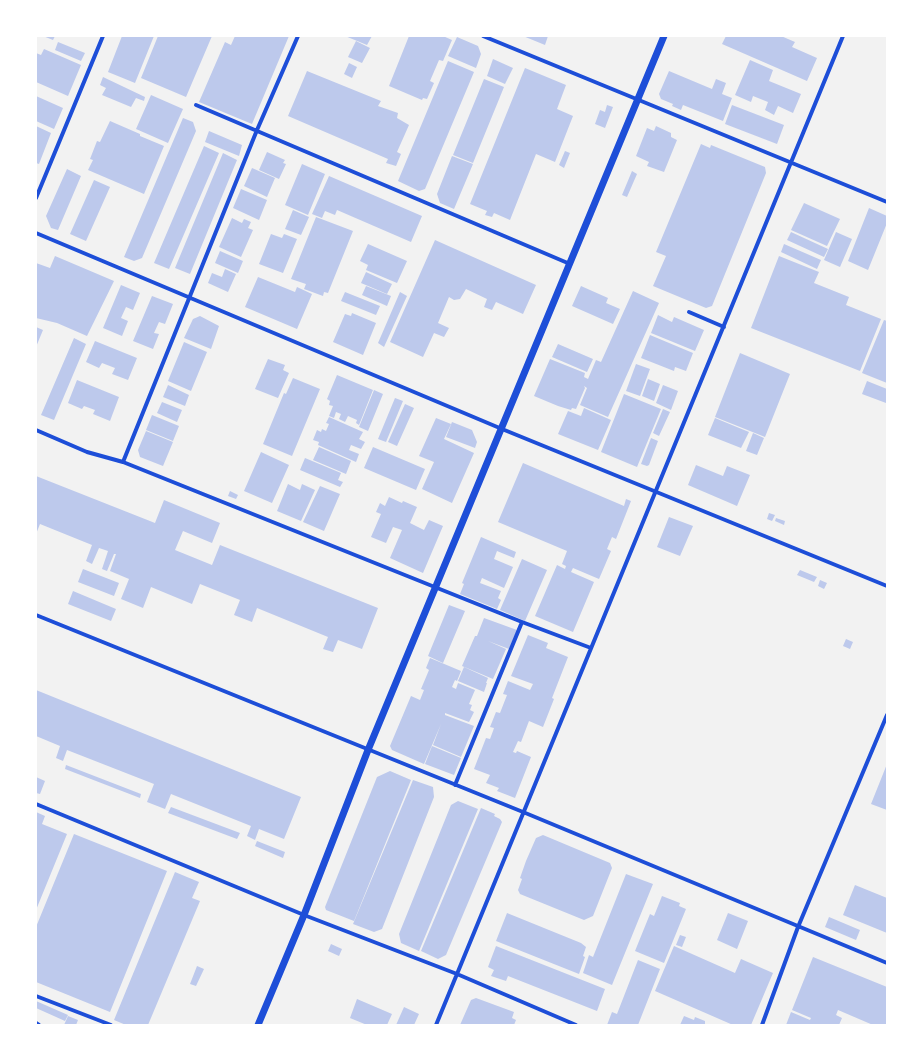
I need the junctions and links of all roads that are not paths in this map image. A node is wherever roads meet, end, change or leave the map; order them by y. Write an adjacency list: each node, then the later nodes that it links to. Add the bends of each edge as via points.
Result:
1 (103, 36): 10 (street)
2 (298, 36): 8 (street)
3 (484, 36): 6 (street)
4 (664, 36): 6 (street)
5 (843, 36): 9 (street)
6 (638, 99): 9 (street); 13 (street)
7 (196, 105): 8 (street)
8 (257, 130): 13 (street); 14 (street)
9 (790, 164): 11 (street); 16 (street)
10 (36, 198)
11 (887, 202)
12 (36, 232): 14 (street)
13 (570, 264): 17 (street)
14 (189, 297): 17 (street); 19 (street)
15 (689, 312): 16 (street)
16 (724, 327): 20 (street)
17 (502, 428): 20 (street); 22 (street)
18 (36, 430): 19 (street, via 87,452)
19 (123, 462): 22 (street)
20 (657, 491): 21 (street); 25 (street)
21 (887, 586)
22 (436, 587): 24 (street); 27 (street)
23 (36, 615): 27 (street)
24 (522, 622): 25 (street); 28 (street)
25 (591, 648): 30 (street)
26 (887, 715): 32 (street)
27 (368, 750): 28 (street); 31 (street)
28 (455, 785): 30 (street)
29 (36, 804): 31 (street)
30 (523, 812): 32 (street); 34 (street)
31 (304, 915): 34 (street); 39 (street)
32 (798, 927): 33 (street); 42 (street)
33 (887, 963)
34 (457, 974): 40 (street); 41 (street)
35 (36, 996): 38 (street)
36 (36, 1023): 37 (street)
37 (39, 1025)
38 (111, 1025)
39 (258, 1025)
40 (436, 1025)
41 (576, 1025)
42 (762, 1025)

